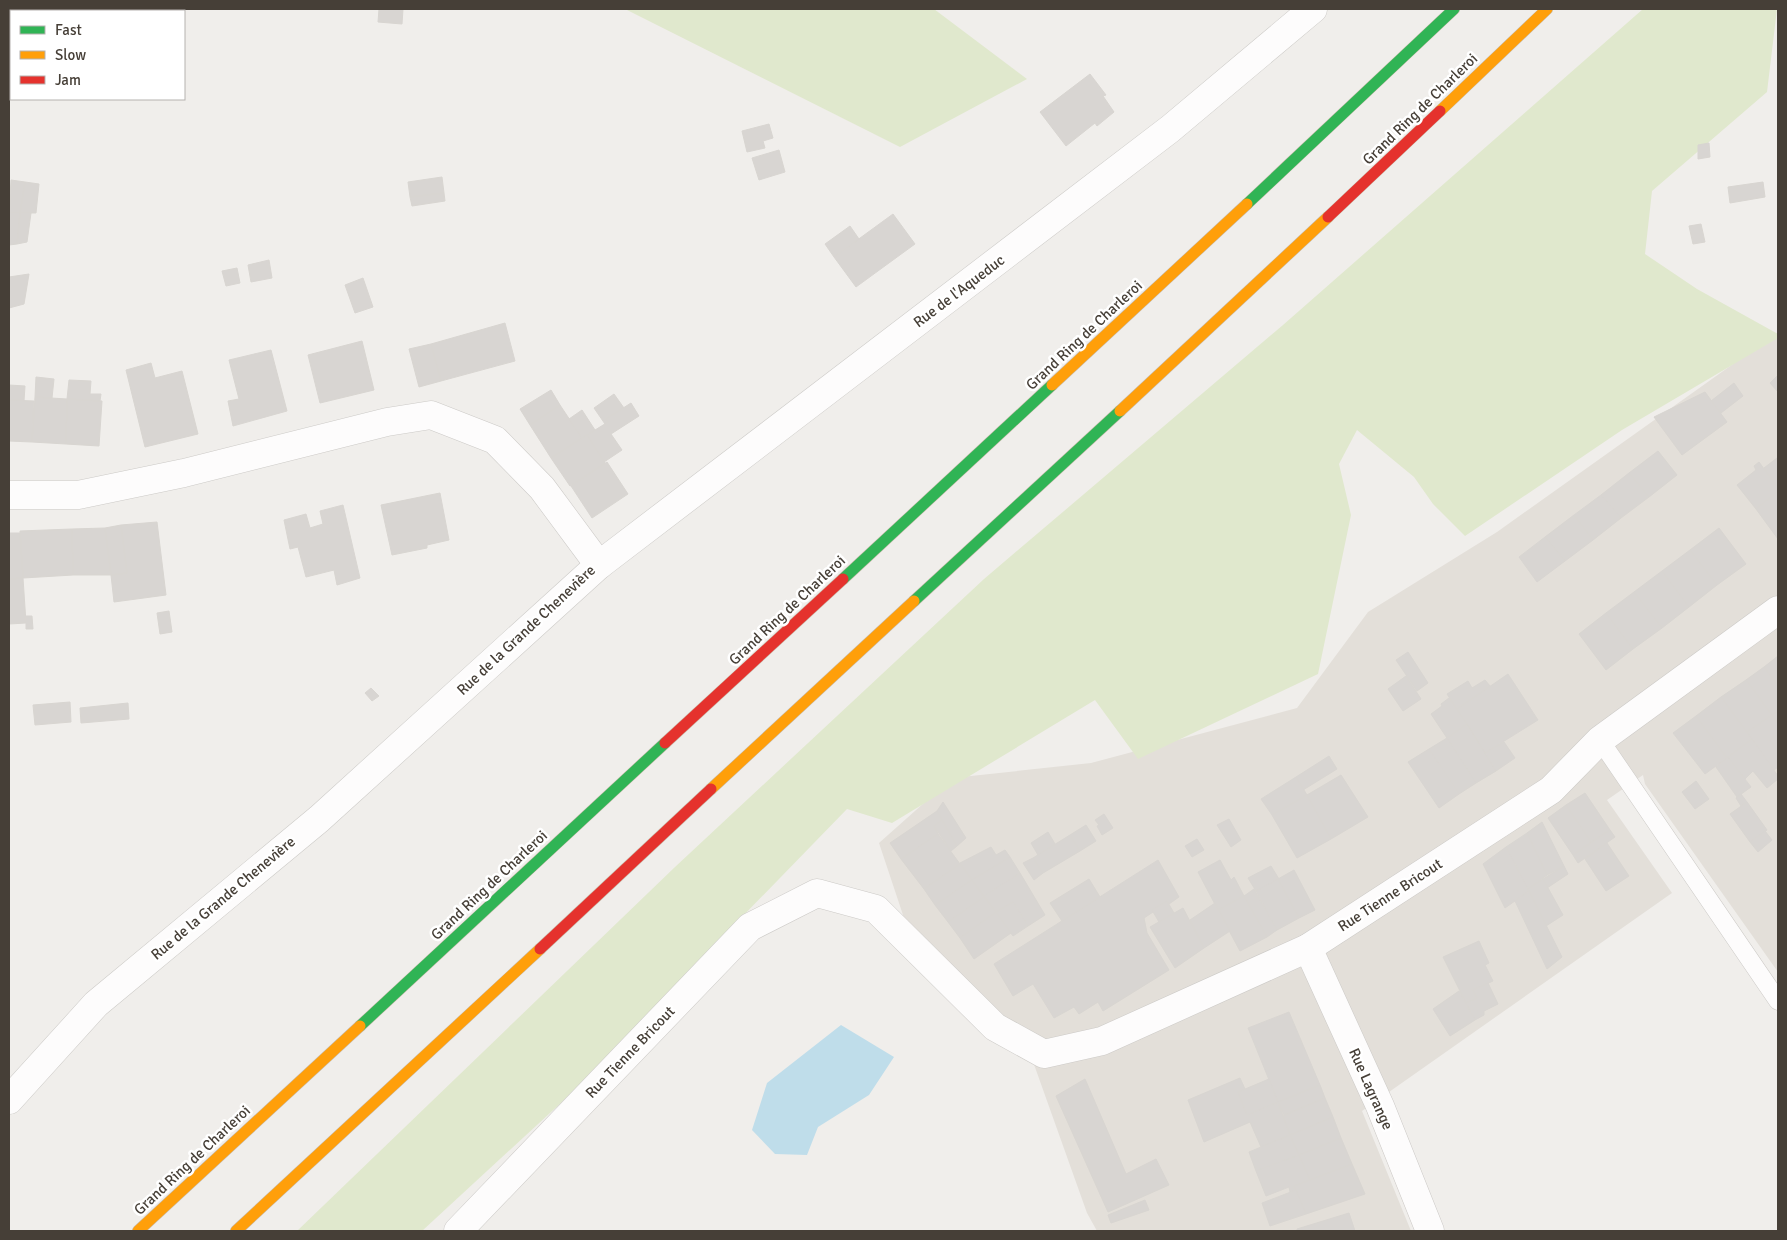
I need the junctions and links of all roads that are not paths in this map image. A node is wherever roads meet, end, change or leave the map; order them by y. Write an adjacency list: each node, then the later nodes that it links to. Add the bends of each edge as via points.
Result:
1 (1312, 9): 5 (street, Rue de l'Aqueduc, via 1170,129)
2 (1454, 9): 11 (highway, Grand Ring de Charleroi)
3 (1547, 9): 12 (highway, Grand Ring de Charleroi, via 1256,286)
4 (9, 495): 5 (street, Rue de la Grande Chenevière, via 78,495 184,473 387,422 431,415 495,440 542,488)
5 (599, 565): 10 (street, Rue de la Grande Chenevière, via 319,819 96,1004)
6 (1778, 610): 7 (street, Rue Tienne Bricout)
7 (1600, 740): 8 (street, Rue Tienne Bricout, via 1551,790); 9 (lane)
8 (1308, 948): 13 (street, Rue Tienne Bricout, via 1102,1041 1044,1054 995,1027 876,909 817,893 750,927); 14 (street, Rue Lagrange, via 1380,1106)
9 (1778, 1001)
10 (9, 1100)
11 (138, 1231)
12 (236, 1231)
13 (458, 1231)
14 (1430, 1231)

